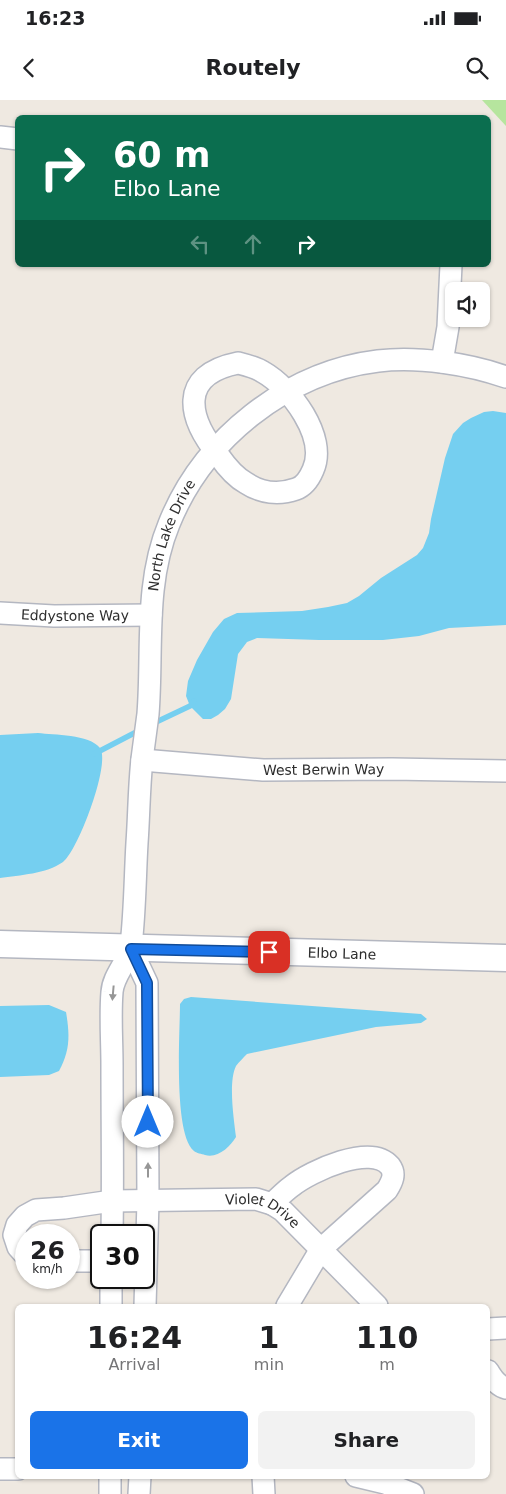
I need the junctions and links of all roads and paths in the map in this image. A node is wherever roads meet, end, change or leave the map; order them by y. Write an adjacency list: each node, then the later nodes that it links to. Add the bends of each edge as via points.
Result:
1 (0, 137): 2 (street)
2 (15, 139)
3 (451, 267): 4 (street, via 448,327)
4 (442, 362): 5 (street, North Lake Drive); 6 (street, North Lake Drive, via 379,360 324,375)
5 (506, 377)
6 (286, 392): 7 (street, North Lake Drive, via 250,415); 7 (street, via 264,372 238,363 203,378 196,389 195,413 205,439); 7 (street, via 304,414 314,436 316,465 300,488 272,493 245,483)
7 (214, 451): 9 (street, North Lake Drive, via 180,500 168,524 155,576)
8 (0, 613): 9 (street, Eddystone Way)
9 (151, 615): 10 (street, North Lake Drive, via 148,713)
10 (142, 760): 11 (street, West Berwin Way, via 263,770); 13 (street, North Lake Drive)
11 (506, 771)
12 (0, 944): 13 (street, Elbo Lane)
13 (131, 949): 14 (street, Elbo Lane); 15 (street, one-way to 15, via 112,988); 16 (street, one-way to 13, via 147,983)
14 (506, 958)
15 (112, 1201): 16 (street, Violet Drive); 18 (street, Violet Drive, via 36,1210); 19 (street)
16 (148, 1201): 17 (street, Violet Drive, via 256,1199); 24 (street)
17 (272, 1204): 20 (street, Violet Drive); 20 (street, via 292,1185 316,1170 359,1158 384,1160 392,1168 393,1180 387,1190)
18 (18, 1224)
19 (112, 1224)
20 (321, 1249): 22 (street); 25 (street, Violet Drive)
21 (111, 1289): 23 (street)
22 (292, 1299)
23 (111, 1304)
24 (145, 1304)
25 (375, 1304)
26 (506, 1328): 27 (street)
27 (490, 1329)
28 (490, 1374): 29 (street)
29 (506, 1388)
30 (0, 1469): 31 (street)
31 (15, 1469)
32 (110, 1479): 36 (street)
33 (140, 1479): 37 (street)
34 (263, 1479): 38 (street)
35 (369, 1479): 39 (street)
36 (110, 1494)
37 (139, 1494)
38 (264, 1494)
39 (413, 1494)

